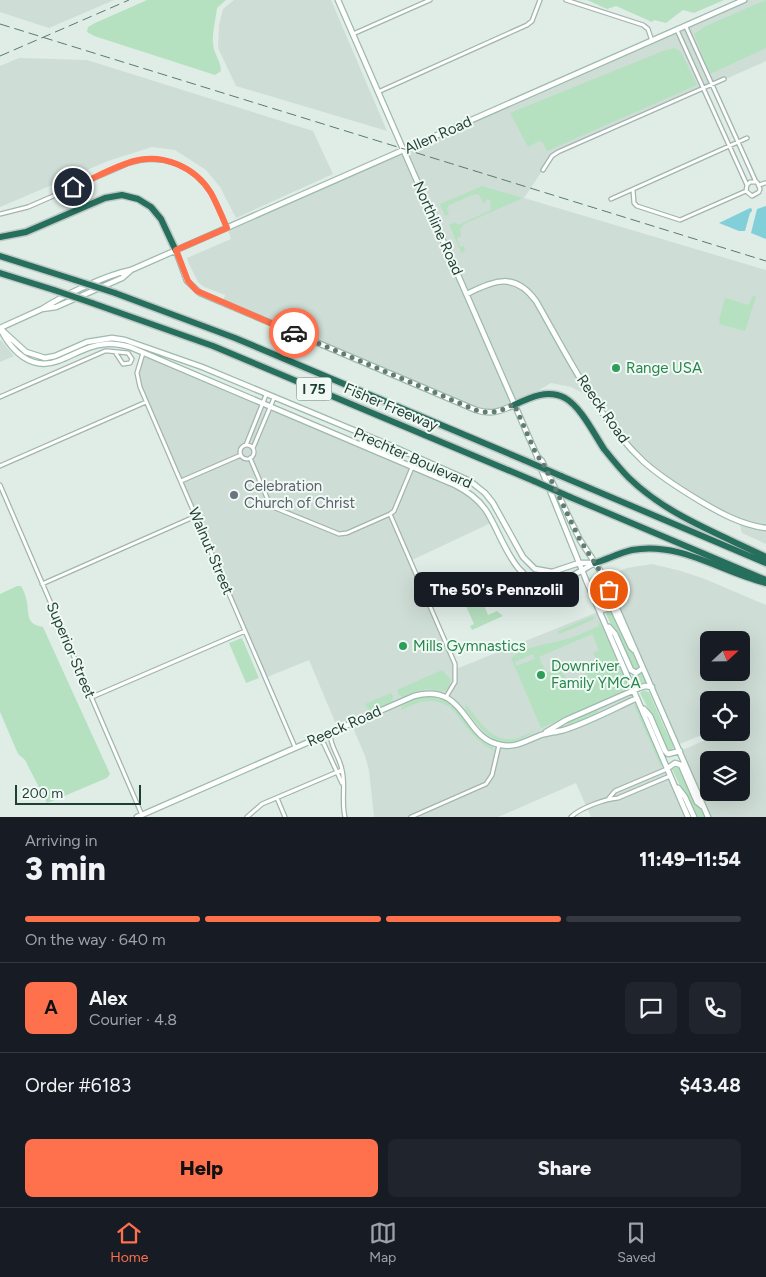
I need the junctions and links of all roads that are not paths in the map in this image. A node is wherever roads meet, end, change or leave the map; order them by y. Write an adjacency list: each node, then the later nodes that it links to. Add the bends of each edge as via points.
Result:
1 (338, 0): 8 (main road, Northline Road)
2 (430, 0): 8 (street)
3 (540, 0): 15 (street, via 528,26)
4 (566, 0): 9 (street, via 643,24 648,28)
5 (744, 0): 6 (main road, Allen Road)
6 (686, 26): 7 (main road, Allen Road); 10 (street)
7 (677, 30): 9 (main road, Allen Road); 11 (street)
8 (353, 34): 15 (main road, Northline Road)
9 (652, 41): 19 (main road, Allen Road)
10 (700, 59): 11 (street); 13 (street)
11 (692, 63): 14 (street)
12 (724, 79): 13 (street)
13 (712, 84): 14 (street); 17 (street)
14 (704, 88): 18 (street); 20 (street, via 558,152)
15 (378, 92): 19 (main road, Northline Road)
16 (747, 138): 17 (street)
17 (738, 142): 18 (street); 22 (street)
18 (729, 146): 23 (street); 24 (street)
19 (404, 150): 28 (main road, Allen Road); 33 (main road, Northline Road)
20 (543, 170)
21 (765, 183): 22 (street)
22 (758, 184): 23 (street, via 750,182); 25 (street, via 760,190 755,195)
23 (747, 185): 25 (street)
24 (633, 190): 25 (street, via 632,197 637,206 680,220); 26 (street)
25 (746, 191)
26 (611, 199)
27 (0, 214): 28 (street, via 28,207 127,164 156,159 180,165 200,179 214,198)
28 (227, 228): 30 (main road, Allen Road)
29 (0, 237): 30 (highway, via 26,232 104,198 122,196 138,199 151,207)
30 (176, 250): 34 (main road, Allen Road, via 131,270 114,282); 48 (main road, via 188,281 200,293 476,410 496,412)
31 (0, 256): 74 (highway, Fisher Freeway / I 75, bridge, via 115,293 235,338)
32 (0, 273): 76 (highway, Fisher Freeway / I 75, bridge, via 213,346)
33 (467, 294): 48 (main road, Northline Road); 68 (main road, Reeck Road, via 500,281 526,290 602,412 634,452 668,482 702,502 739,521)
34 (0, 328)
35 (115, 352): 35 (street, via 123,364 130,363 132,359 128,353); 44 (street, via 105,351)
36 (143, 353): 37 (main road, Prechter Boulevard, via 130,347 105,344 56,362 37,363 20,356 0,328 26,352 45,358 87,342 112,338); 38 (main road, Prechter Boulevard); 46 (street, Walnut Street, via 137,378)
37 (202, 367): 38 (main road); 39 (main road, Prechter Boulevard)
38 (197, 376): 40 (main road, Prechter Boulevard)
39 (225, 377): 40 (main road, via 220,382); 41 (main road, Prechter Boulevard)
40 (222, 386): 43 (main road, Prechter Boulevard)
41 (250, 388): 42 (main road, Prechter Boulevard); 43 (main road)
42 (266, 395): 45 (main road, Prechter Boulevard); 47 (street)
43 (244, 396): 47 (main road, Prechter Boulevard)
44 (0, 397)
45 (274, 398): 49 (street); 50 (main road, Prechter Boulevard)
46 (146, 402): 60 (street); 62 (street, Walnut Street)
47 (263, 404): 49 (main road, Prechter Boulevard); 54 (street)
48 (514, 404): 57 (main road, Northline Road); 71 (highway, via 544,394 567,399 577,408 618,466 650,496 685,518)
49 (270, 408): 51 (main road, Prechter Boulevard); 55 (street)
50 (340, 425): 51 (main road, via 334,429); 53 (main road, Prechter Boulevard)
51 (335, 435): 52 (main road, Prechter Boulevard)
52 (358, 444): 53 (main road, via 365,443 384,451 388,449); 61 (main road, Prechter Boulevard)
53 (386, 444): 59 (main road, Prechter Boulevard)
54 (246, 445): 55 (street); 56 (street, via 241,449)
55 (252, 448): 58 (street)
56 (241, 455): 58 (street); 62 (street)
57 (537, 456): 72 (main road, Northline Road); 73 (main road, Northline Road)
58 (250, 458): 66 (street, via 273,507 333,532 347,533)
59 (416, 458): 61 (street); 63 (main road, Prechter Boulevard)
60 (0, 466)
61 (412, 467): 65 (main road, Prechter Boulevard); 66 (street)
62 (181, 481): 67 (street, Walnut Street)
63 (474, 484): 65 (main road, via 474,489); 69 (main road, Prechter Boulevard, via 493,503)
64 (0, 485): 77 (street, Superior Street)
65 (468, 492): 70 (main road, Prechter Boulevard, via 485,509)
66 (390, 514): 86 (street, via 455,664 455,682)
67 (196, 516): 77 (street); 80 (street, Walnut Street)
68 (766, 528)
69 (514, 541): 70 (main road, via 508,540); 72 (main road, Prechter Boulevard, via 535,569 552,572)
70 (505, 546): 75 (main road, Prechter Boulevard, via 515,564 531,580 551,583)
71 (766, 557)
72 (580, 563): 73 (main road, Prechter Boulevard); 75 (main road, Northline Road)
73 (595, 563): 75 (main road, Prechter Boulevard); 76 (highway, via 632,550 665,549 689,554); 81 (main road, Northline Road)
74 (766, 563)
75 (582, 570): 78 (main road, Northline Road)
76 (766, 582)
77 (42, 584): 85 (street, Superior Street)
78 (600, 611): 79 (main road, Northline Road); 81 (main road, via 612,607)
79 (605, 622): 82 (main road, via 615,634 631,670 636,673); 84 (main road, Northline Road)
80 (245, 631): 85 (street); 94 (street, Walnut Street)
81 (637, 652): 82 (main road, Northline Road)
82 (643, 668): 83 (main road, Northline Road)
83 (652, 687): 84 (main road); 95 (main road, Northline Road)
84 (634, 690): 87 (main road, Northline Road); 88 (main road)
85 (92, 697): 107 (street, Superior Street)
86 (446, 698): 90 (main road, Reeck Road, via 432,693 414,696); 93 (main road, via 459,707 480,733)
87 (639, 701): 89 (main road); 95 (main road, via 650,716 665,751 668,754); 96 (main road, Northline Road)
88 (601, 705): 89 (main road); 91 (main road, via 566,720)
89 (605, 713): 91 (main road)
90 (330, 732): 92 (main road, Reeck Road); 97 (street, via 330,741)
91 (541, 736): 93 (main road, via 515,745)
92 (318, 738): 94 (main road, Reeck Road); 98 (street)
93 (499, 745): 111 (street, via 492,775 486,784)
94 (295, 747): 107 (main road, Reeck Road)
95 (680, 752): 106 (main road, Northline Road)
96 (668, 768): 99 (main road, Northline Road); 100 (street); 106 (main road, via 675,763 681,765 698,802)
97 (342, 770): 98 (street); 102 (street)
98 (336, 772): 102 (street); 104 (street)
99 (670, 775): 101 (main road, Northline Road); 103 (street)
100 (639, 781): 103 (street); 105 (street, via 615,791)
101 (674, 783): 113 (main road, Northline Road); 114 (main road)
102 (343, 786): 110 (street)
103 (642, 788): 105 (street)
104 (277, 798): 108 (street, via 258,806); 109 (street)
105 (608, 799): 112 (street)
106 (705, 809): 115 (main road, Northline Road)
107 (140, 816)
108 (247, 817)
109 (285, 817)
110 (345, 817)
111 (412, 817)
112 (571, 817)
113 (688, 817)
114 (694, 817)
115 (708, 817)

